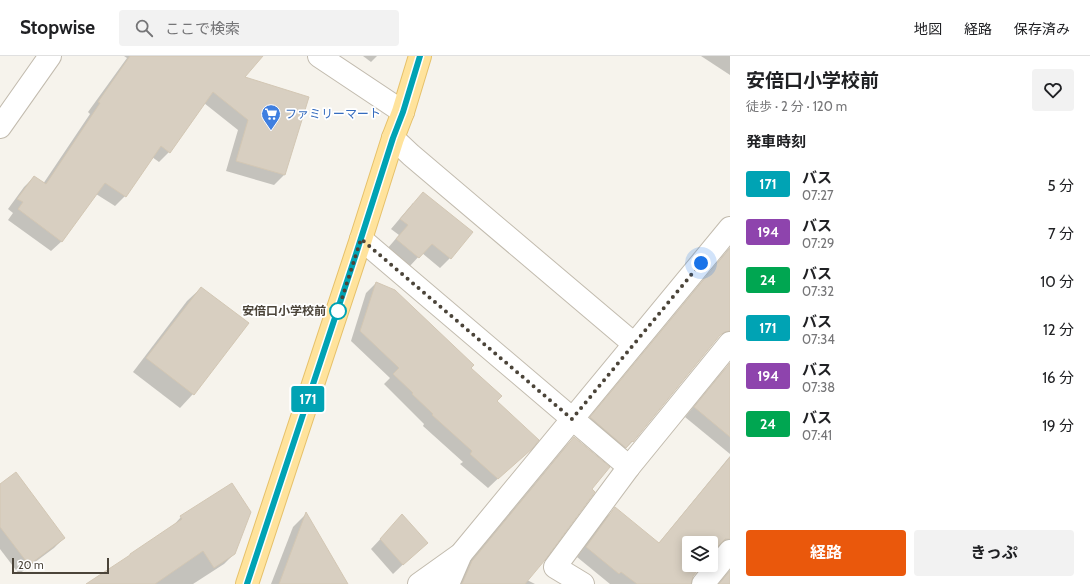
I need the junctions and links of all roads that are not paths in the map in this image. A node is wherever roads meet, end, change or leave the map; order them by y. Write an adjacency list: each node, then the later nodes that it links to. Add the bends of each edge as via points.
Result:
1 (50, 56): 5 (street)
2 (319, 56): 4 (street)
3 (420, 56): 4 (main road)
4 (403, 112): 6 (main road)
5 (0, 127)
6 (393, 138): 8 (main road); 10 (street)
7 (730, 228): 10 (street)
8 (361, 239): 11 (street); 15 (main road)
9 (730, 343): 12 (street)
10 (634, 344): 11 (street)
11 (572, 419): 12 (street); 14 (street)
12 (629, 467): 18 (street, via 555,567)
13 (730, 551): 19 (street)
14 (461, 554): 16 (street); 17 (street)
15 (247, 584)
16 (419, 584)
17 (448, 584)
18 (583, 584)
19 (703, 584)

